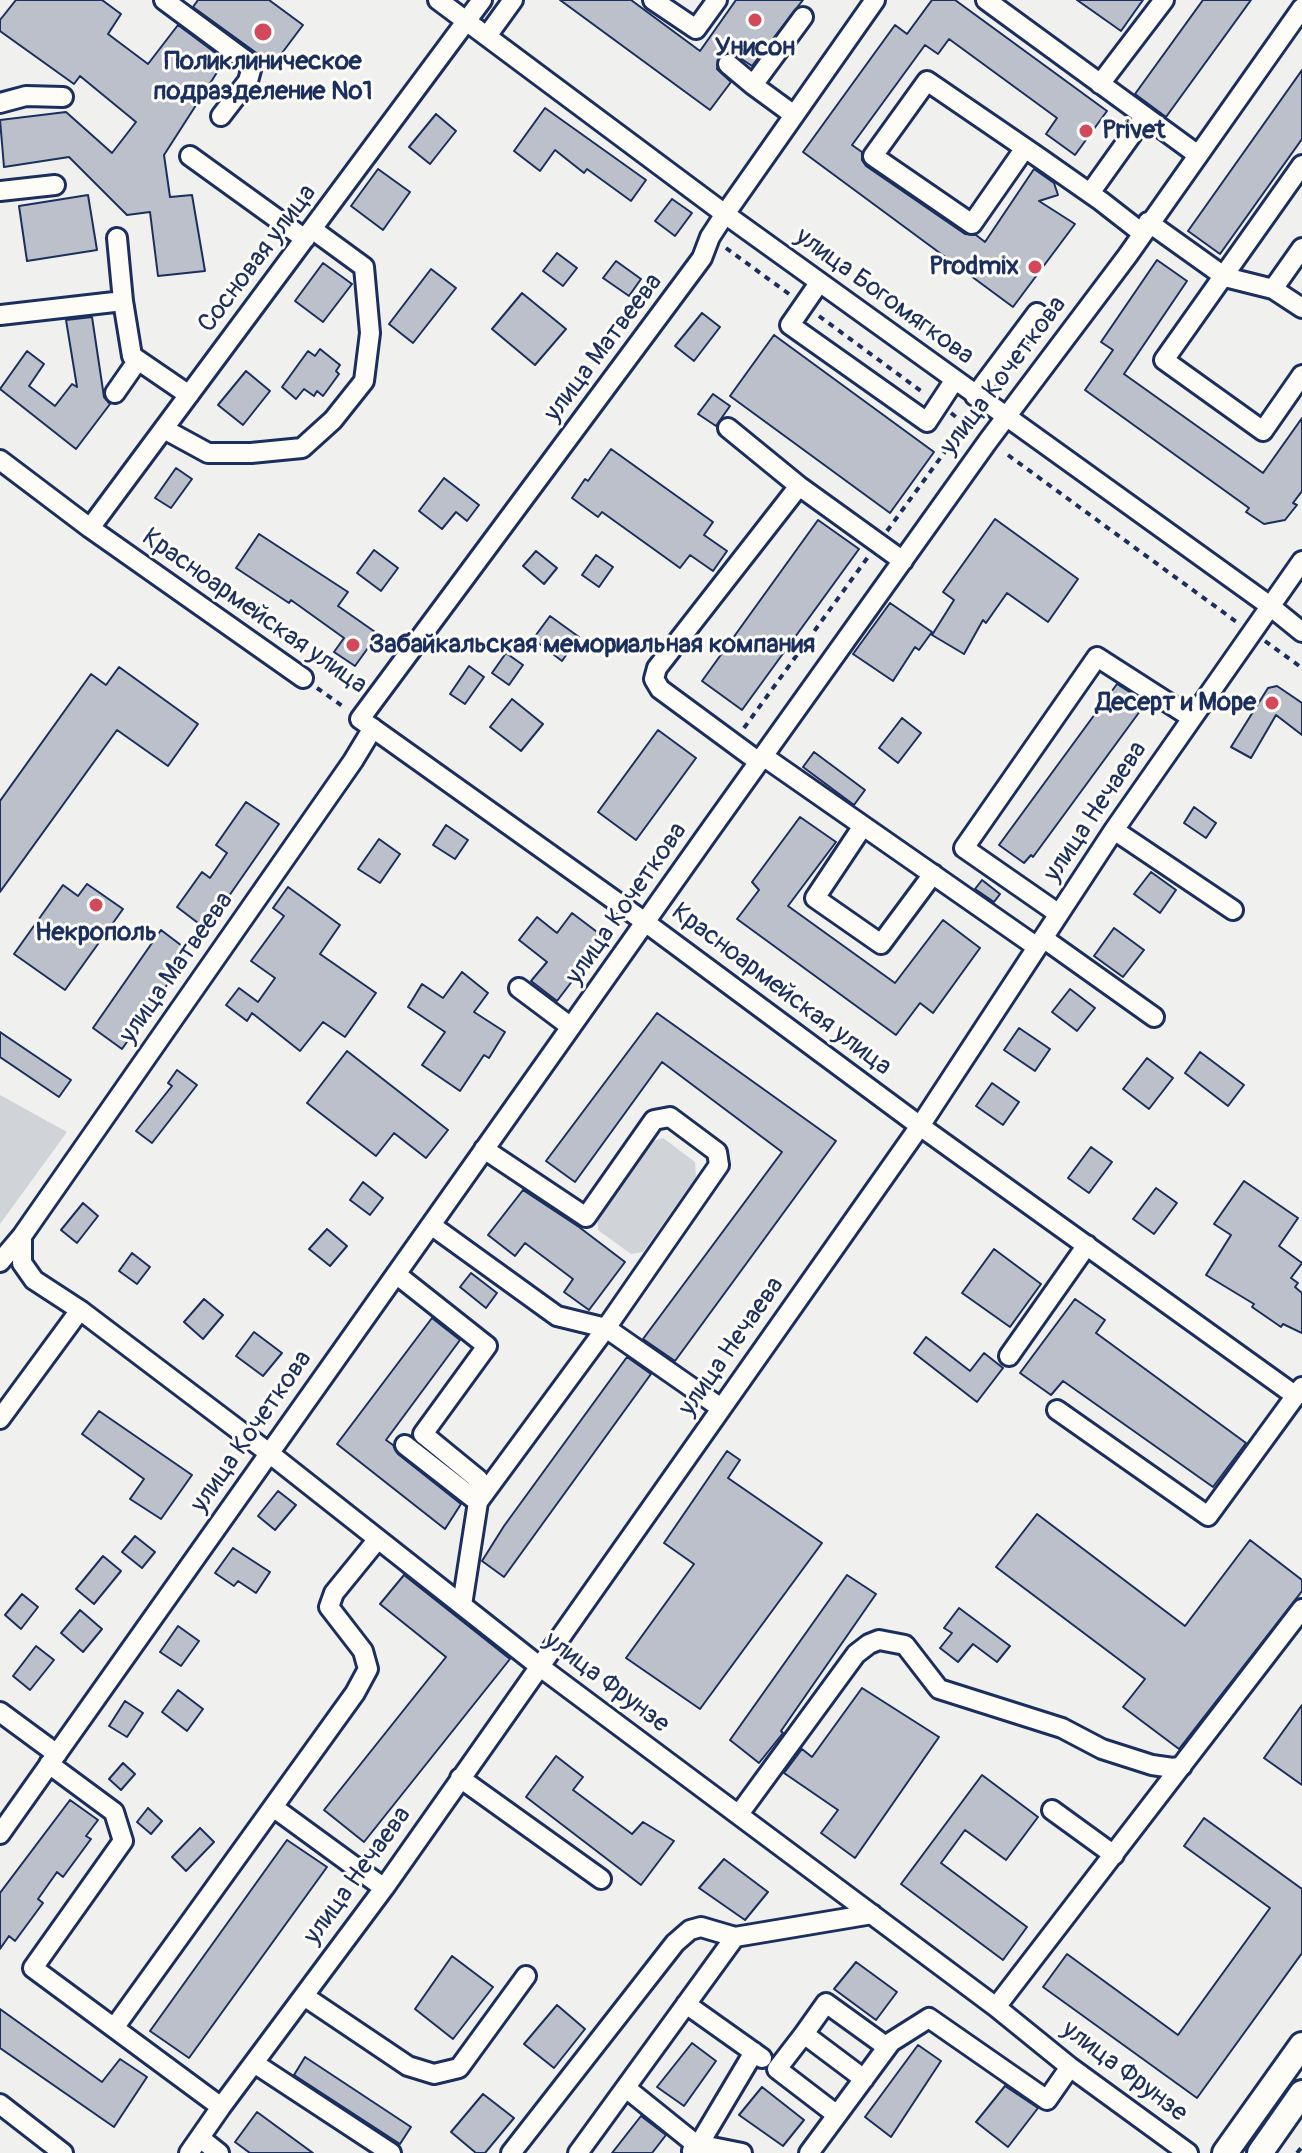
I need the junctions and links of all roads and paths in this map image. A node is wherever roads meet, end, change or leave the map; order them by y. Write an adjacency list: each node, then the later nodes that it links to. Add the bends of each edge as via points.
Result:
1 (164, 0): 20 (street, via 245,60 251,70)
2 (438, 0): 12 (street, улица Богомягкова)
3 (482, 0): 12 (street, Сосновая улица)
4 (513, 0): 13 (street)
5 (653, 0): 6 (street, via 696,29)
6 (717, 0)
7 (875, 0): 19 (street, улица Матвеева)
8 (1164, 0): 15 (street)
9 (995, 3): 15 (street)
10 (1302, 8): 23 (street, улица Кочеткова)
11 (803, 17): 16 (street)
12 (467, 21): 13 (street, улица Богомягкова); 31 (street, Сосновая улица)
13 (487, 36): 29 (street, улица Богомягкова)
14 (728, 64): 16 (street)
15 (1100, 84): 21 (street)
16 (753, 85): 19 (street)
17 (63, 97): 18 (street, via 26,96)
18 (0, 103)
19 (794, 115): 29 (street, улица Матвеева)
20 (221, 116)
21 (1145, 116): 23 (street); 28 (street)
22 (1025, 148): 22 (street, via 927,81 873,156 972,224); 28 (street)
23 (1198, 155): 30 (street, улица Кочеткова)
24 (190, 156): 31 (street)
25 (1302, 165): 35 (street)
26 (55, 185): 27 (street)
27 (0, 191)
28 (1090, 193): 30 (street)
29 (725, 214): 36 (street, улица Богомягкова); 66 (street, улица Матвеева, via 702,258)
30 (1145, 228): 35 (street); 50 (street, улица Кочеткова)
31 (309, 234): 47 (street, Сосновая улица); 52 (street, via 364,267 370,333 364,381 302,448 208,453)
32 (117, 238): 38 (street)
33 (726, 248): 39 (path)
34 (1302, 248): 37 (street)
35 (1225, 277): 37 (street); 44 (street, via 1164,360 1263,431)
36 (819, 283): 39 (street); 45 (street, улица Богомягкова)
37 (1273, 289): 40 (street)
38 (123, 301): 42 (street); 43 (street, via 132,356)
39 (804, 305): 49 (path); 49 (street, via 790,325 927,422)
40 (1302, 308)
41 (1037, 313): 48 (street)
42 (0, 315)
43 (138, 360): 46 (street); 47 (street)
44 (1302, 375)
45 (954, 381): 48 (street, улица Богомягкова); 49 (street)
46 (115, 393)
47 (189, 395): 52 (street, Сосновая улица)
48 (975, 396): 50 (street, улица Богомягкова)
49 (939, 404): 57 (path, via 965,424)
50 (1005, 418): 58 (street, улица Кочеткова); 60 (street, улица Богомягкова)
51 (728, 428): 55 (street)
52 (164, 429): 56 (street, Сосновая улица)
53 (1008, 455): 62 (path)
54 (0, 460): 56 (street, Красноармейская улица)
55 (799, 486): 57 (street); 67 (street, via 657,668 654,679)
56 (90, 528): 64 (street, Красноармейская улица)
57 (878, 543): 58 (street); 67 (path)
58 (903, 561): 68 (street, улица Кочеткова)
59 (1302, 561): 60 (street, улица Нечаева)
60 (1270, 606): 61 (street, улица Богомягкова); 62 (street, улица Нечаева)
61 (1302, 632)
62 (1251, 633): 63 (path); 65 (street, улица Нечаева)
63 (1302, 668)
64 (303, 678): 66 (path, Красноармейская улица)
65 (1192, 718): 70 (street, улица Нечаева); 73 (street, via 1097,657 964,848)
66 (367, 723): 74 (street, Красноармейская улица); 82 (street, улица Матвеева)
67 (733, 743): 68 (street)
68 (761, 759): 69 (street); 74 (street, улица Кочеткова)
69 (863, 826): 71 (street); 71 (street, via 815,898 881,944)
70 (1114, 830): 72 (street); 73 (street, улица Нечаева)
71 (933, 874): 75 (street)
72 (1233, 910)
73 (1059, 914): 75 (street, улица Нечаева)
74 (645, 922): 78 (street, улица Кочеткова); 79 (street, Красноармейская улица)
75 (1040, 942): 77 (street); 79 (street, улица Нечаева)
76 (519, 988): 78 (street)
77 (1154, 1017)
78 (571, 1027): 80 (street, улица Кочеткова)
79 (920, 1126): 83 (street, Красноармейская улица); 91 (street, улица Нечаева)
80 (484, 1149): 81 (street, улица Кочеткова); 88 (street, via 586,1217 654,1120 670,1117 717,1152 719,1165)
81 (431, 1225): 85 (street, улица Кочеткова); 88 (street, via 557,1316)
82 (22, 1236): 84 (street, улица Матвеева); 87 (street, улица Фрунзе, via 22,1263 34,1280)
83 (1087, 1245): 89 (street); 90 (street, Красноармейская улица)
84 (0, 1262)
85 (396, 1274): 95 (street, улица Кочеткова); 96 (street, via 487,1346 423,1434 478,1479)
86 (604, 1302): 88 (street)
87 (80, 1310): 93 (street); 95 (street, улица Фрунзе)
88 (606, 1328): 91 (street); 96 (street)
89 (1009, 1356)
90 (1299, 1392): 92 (street, via 1208,1516)
91 (721, 1408): 100 (street, улица Нечаева)
92 (1057, 1410)
93 (0, 1419)
94 (405, 1445): 96 (street)
95 (269, 1453): 97 (street, улица Фрунзе); 102 (street, улица Кочеткова)
96 (478, 1502): 98 (street)
97 (378, 1539): 98 (street, улица Фрунзе); 105 (street, via 334,1593 329,1607 363,1651 368,1669)
98 (462, 1605): 100 (street, улица Фрунзе)
99 (1302, 1609): 103 (street)
100 (539, 1666): 104 (street, улица Нечаева); 107 (street, улица Фрунзе)
101 (0, 1712): 102 (street)
102 (53, 1759): 108 (street, улица Кочеткова); 118 (street, via 114,1812 123,1841 33,1968)
103 (1182, 1766): 107 (street, via 1152,1765 1102,1749 1062,1728 939,1689 905,1645 879,1640 856,1654); 109 (street)
104 (460, 1778): 110 (street); 111 (street, улица Нечаева)
105 (273, 1807): 111 (street); 118 (street)
106 (1052, 1810): 109 (street)
107 (739, 1814): 112 (street, улица Фрунзе)
108 (0, 1834)
109 (1114, 1855): 117 (street)
110 (601, 1879)
111 (384, 1888): 115 (street, улица Нечаева)
112 (872, 1914): 113 (street); 117 (street, улица Фрунзе)
113 (735, 1937): 116 (street); 138 (street, via 701,1927 675,1943)
114 (526, 1976): 115 (street, via 459,2068 434,2074 408,2066)
115 (304, 1996): 123 (street, улица Нечаева)
116 (686, 2004): 122 (street); 127 (street)
117 (996, 2007): 124 (street, улица Фрунзе)
118 (114, 2028): 129 (street)
119 (804, 2034): 121 (street, via 826,2003); 125 (street); 126 (street)
120 (1302, 2045): 143 (main road)
121 (887, 2047): 124 (street, via 929,2018 1047,2100); 126 (street)
122 (754, 2052): 125 (street); 134 (street)
123 (254, 2063): 129 (street, улица Нечаева); 137 (street)
124 (1070, 2067): 142 (street, улица Фрунзе)
125 (777, 2069): 131 (street)
126 (864, 2079): 131 (street)
127 (626, 2088): 134 (street); 139 (street)
128 (1302, 2093): 144 (main road)
129 (221, 2107): 132 (street, улица Нечаева)
130 (3, 2113): 135 (street)
131 (837, 2115): 141 (street)
132 (194, 2146): 136 (street)
133 (1302, 2147): 145 (path)
134 (694, 2150): 140 (street)
135 (63, 2153)
136 (219, 2153)
137 (391, 2153)
138 (511, 2153)
139 (578, 2153)
140 (742, 2153)
141 (809, 2153)
142 (1188, 2153)
143 (1225, 2153)
144 (1260, 2153)
145 (1297, 2153)

